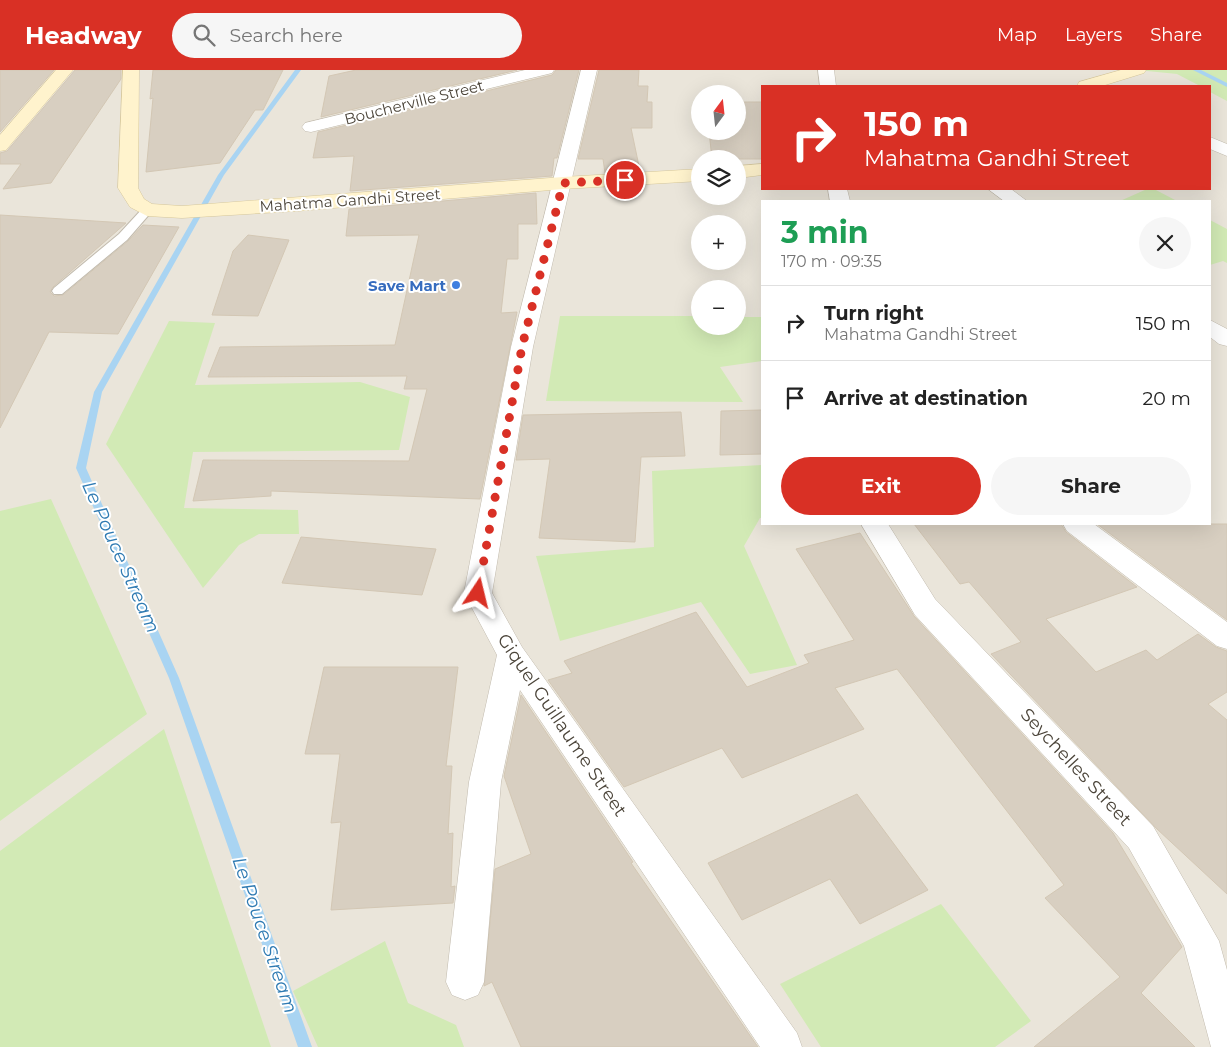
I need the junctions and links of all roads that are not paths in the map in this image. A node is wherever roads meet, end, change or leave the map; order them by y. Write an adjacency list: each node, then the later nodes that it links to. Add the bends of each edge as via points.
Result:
1 (65, 70): 11 (street)
2 (130, 70): 19 (street, via 128,188 136,203)
3 (546, 70): 9 (street, Boucherville Street)
4 (589, 70): 16 (street, Giquel Guillaume Street)
5 (826, 70): 7 (street)
6 (1136, 71): 8 (street)
7 (828, 85)
8 (1097, 85)
9 (312, 128)
10 (1211, 143): 12 (street)
11 (0, 146)
12 (1227, 151)
13 (761, 170): 14 (street)
14 (746, 171)
15 (691, 176): 16 (street, Mahatma Gandhi Street)
16 (563, 183): 19 (street, Mahatma Gandhi Street, via 244,208 182,212); 26 (street, Giquel Guillaume Street, via 522,347 478,593)
17 (1000, 190): 18 (street)
18 (1015, 200)
19 (147, 210): 20 (lane, via 123,237)
20 (58, 291)
21 (1211, 329): 22 (street)
22 (1227, 339)
23 (875, 525): 28 (street, Seychelles Street, via 925,607 1141,837 1201,941)
24 (1077, 525): 25 (street)
25 (1227, 638)
26 (512, 656): 27 (street, via 484,782); 29 (street, Giquel Guillaume Street)
27 (465, 982)
28 (1227, 1039)
29 (783, 1047)

